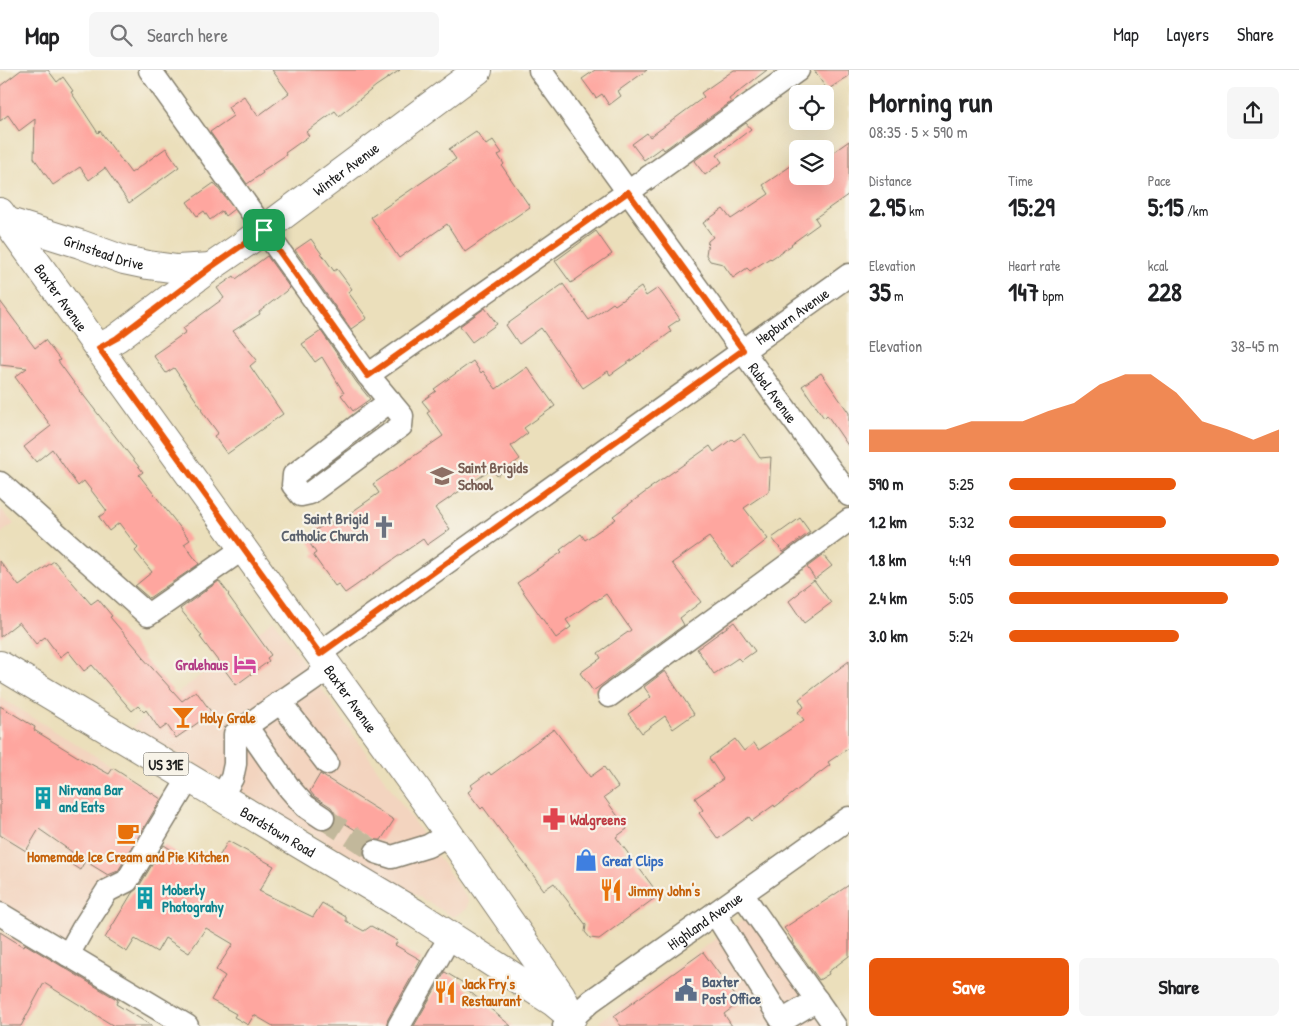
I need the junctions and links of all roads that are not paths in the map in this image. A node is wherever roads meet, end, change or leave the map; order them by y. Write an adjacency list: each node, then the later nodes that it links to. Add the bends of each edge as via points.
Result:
1 (478, 70): 7 (main road, Winter Avenue)
2 (540, 70): 5 (street, Rubel Avenue)
3 (798, 70): 5 (street)
4 (152, 71): 7 (street)
5 (628, 192): 11 (street, Rubel Avenue); 12 (street)
6 (2, 218): 8 (main road, Grinstead Drive, via 134,262 177,269); 10 (main road, Baxter Avenue)
7 (264, 230): 8 (main road, Winter Avenue); 12 (street)
8 (211, 267): 10 (main road, Winter Avenue)
9 (849, 275): 11 (street, Hepburn Avenue)
10 (99, 348): 17 (main road, Baxter Avenue)
11 (743, 350): 15 (street, Rubel Avenue); 18 (street, Hepburn Avenue)
12 (368, 376): 13 (street)
13 (390, 401): 13 (street, via 402,416 402,426 310,493 301,495 293,486 294,475)
14 (0, 483): 17 (street, via 148,615)
15 (849, 496)
16 (849, 520): 20 (street)
17 (244, 548): 18 (main road, Baxter Avenue)
18 (325, 661): 21 (street, Hepburn Avenue); 28 (main road, Baxter Avenue)
19 (0, 665): 24 (main road, Bardstown Road / US 31E)
20 (608, 696)
21 (280, 702): 22 (street, Hepburn Avenue); 23 (street)
22 (246, 726): 25 (street, via 236,734 232,778); 26 (street, via 290,789 305,806)
23 (327, 763)
24 (189, 778): 25 (main road, Bardstown Road / US 31E); 34 (street, via 127,881 107,891)
25 (222, 797): 33 (main road, Bardstown Road / US 31E)
26 (323, 818)
27 (849, 818): 30 (street, Highland Avenue)
28 (450, 834): 29 (street, via 428,846 392,857); 36 (main road, Baxter Avenue, via 561,995)
29 (376, 852)
30 (742, 894): 31 (street, Highland Avenue); 35 (street)
31 (715, 913): 35 (street, via 782,1021); 36 (street, Highland Avenue)
32 (0, 914): 34 (street)
33 (451, 935): 36 (main road, Bardstown Road / US 31E); 38 (street)
34 (68, 955): 37 (street)
35 (817, 1000): 39 (street)
36 (567, 1018)
37 (187, 1026)
38 (399, 1026)
39 (835, 1026)

